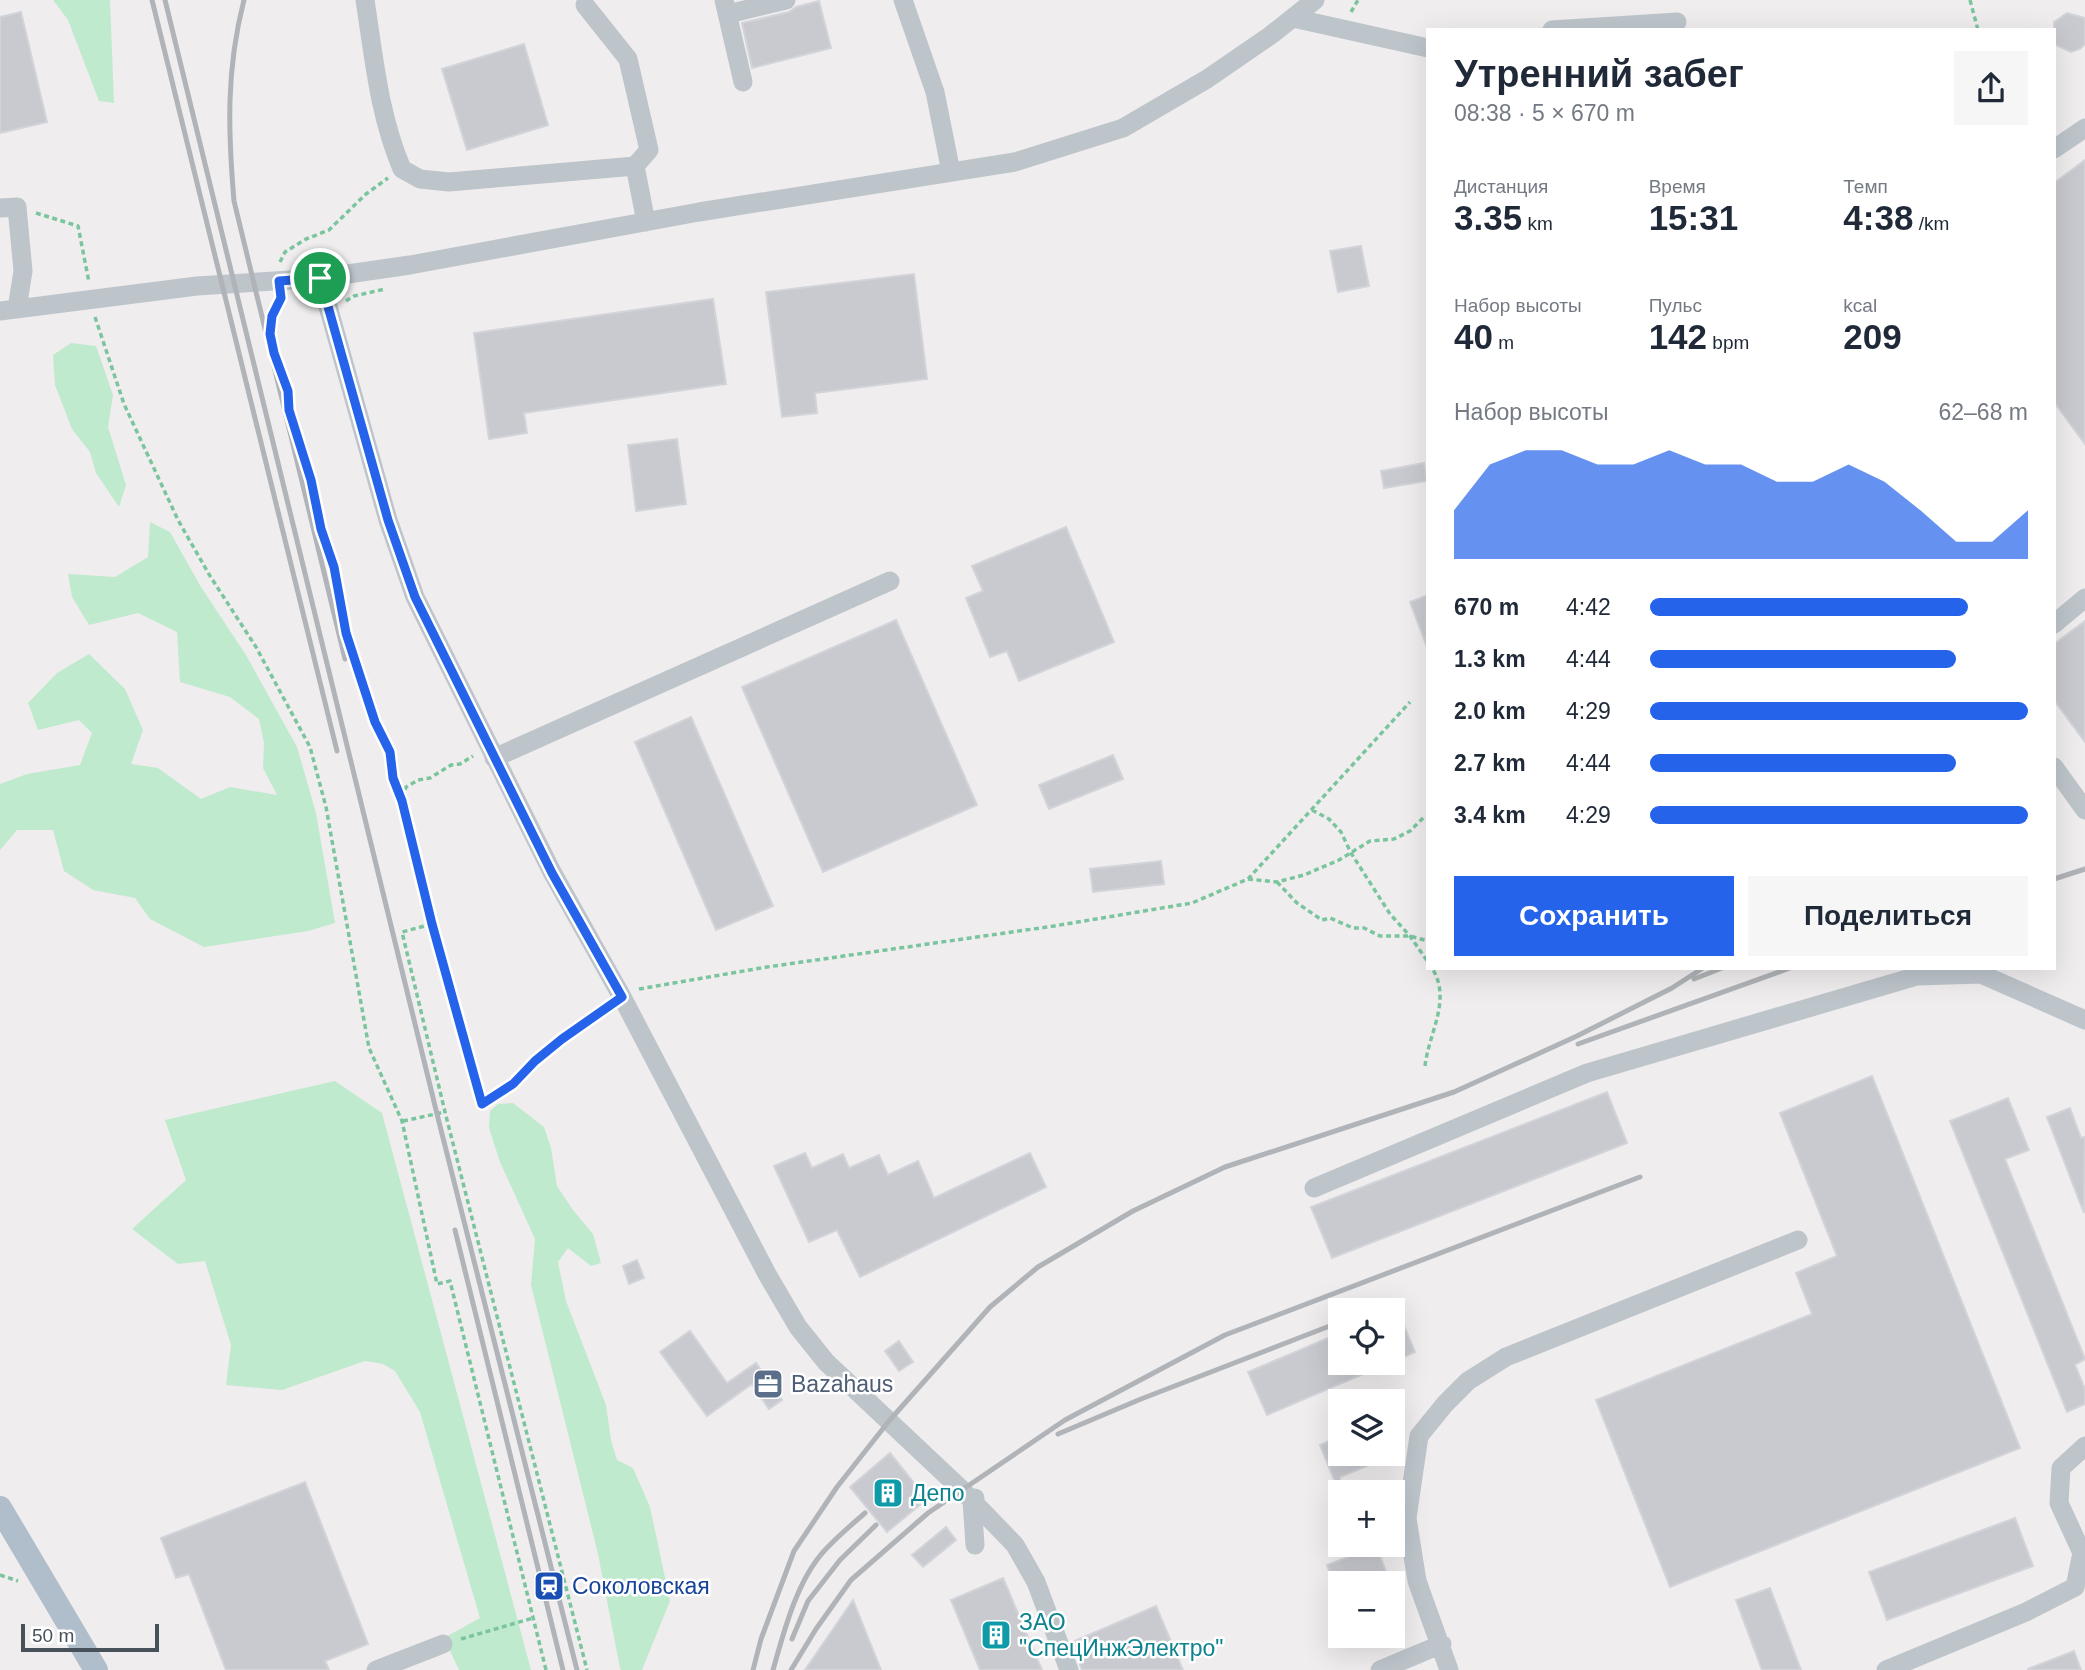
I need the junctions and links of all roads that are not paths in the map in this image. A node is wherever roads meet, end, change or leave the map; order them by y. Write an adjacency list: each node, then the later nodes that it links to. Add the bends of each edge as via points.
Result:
1 (365, 0): 14 (street, via 381,110 402,169 420,179 449,183)
2 (786, 0): 6 (street)
3 (903, 0): 15 (street, via 935,92)
4 (1311, 1): 7 (street)
5 (585, 5): 14 (street, via 628,59 649,150)
6 (726, 7): 11 (street)
7 (1293, 18): 10 (street); 15 (street, via 1207,79 1123,128 1015,162)
8 (1677, 22): 9 (street)
9 (1583, 28)
10 (1426, 48)
11 (743, 82)
12 (2085, 128): 13 (street)
13 (2056, 148)
14 (635, 166): 17 (street)
15 (951, 173): 17 (street)
16 (9, 207): 19 (street, via 23,271)
17 (646, 222): 18 (street)
18 (320, 278): 19 (street, via 197,286); 23 (street, via 388,520 415,597)
19 (8, 310)
20 (890, 581): 23 (street)
21 (2085, 598): 22 (street)
22 (2056, 622)
23 (485, 756): 30 (street, via 622,997 798,1327 826,1362 933,1452)
24 (2056, 770): 25 (street)
25 (2085, 810)
26 (2085, 1020): 27 (street, via 1981,974 1917,976 1587,1073)
27 (1314, 1188)
28 (1798, 1240): 34 (street, via 1506,1357 1468,1381 1445,1404 1419,1436 1407,1518 1417,1581)
29 (2085, 1446): 40 (street, via 2061,1468 2059,1503 2082,1553 2074,1587)
30 (972, 1495): 32 (street); 37 (street, via 1015,1545 1036,1582)
31 (0, 1508): 35 (main road)
32 (975, 1545)
33 (443, 1644): 36 (street)
34 (1441, 1645): 38 (street); 39 (street)
35 (96, 1670)
36 (376, 1670)
37 (1069, 1670)
38 (1380, 1670)
39 (1449, 1670)
40 (1886, 1670)

